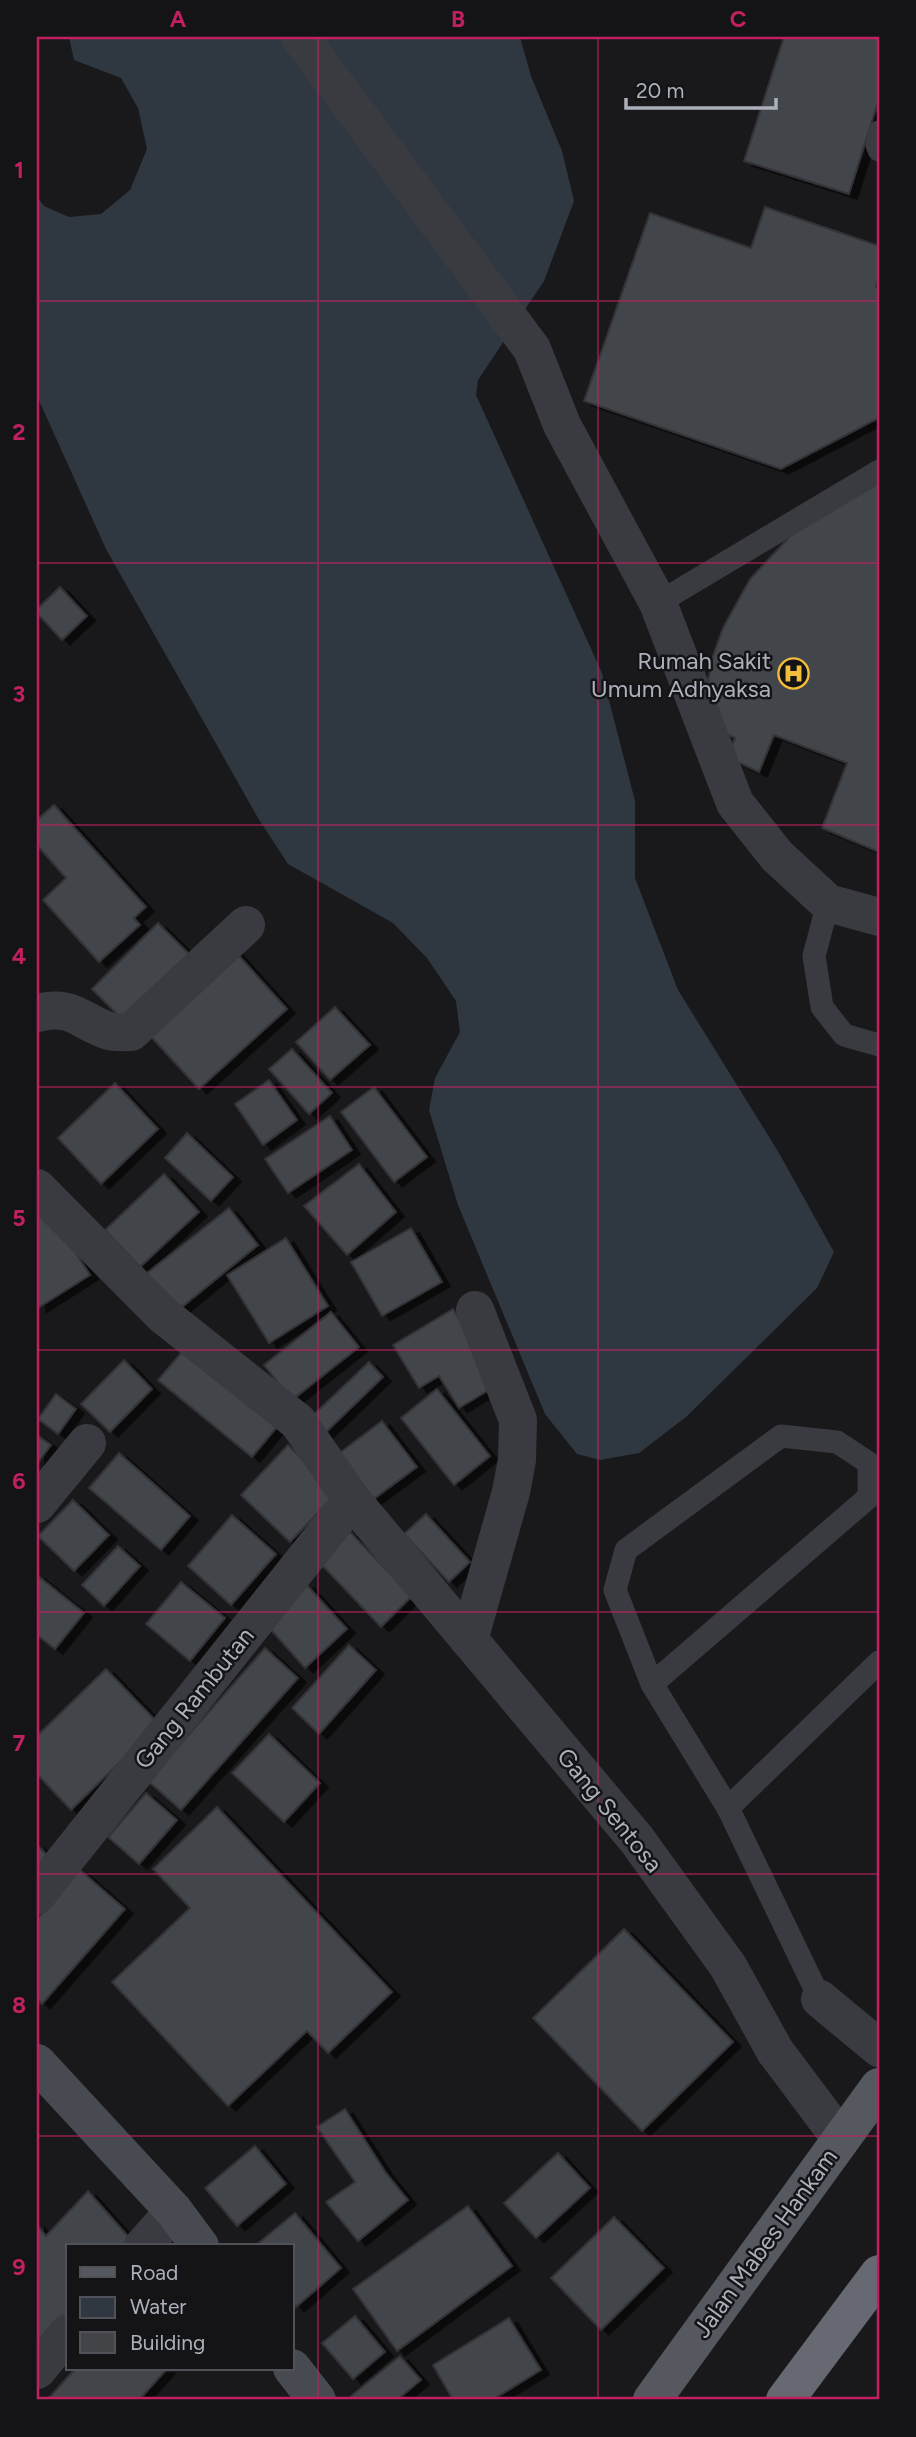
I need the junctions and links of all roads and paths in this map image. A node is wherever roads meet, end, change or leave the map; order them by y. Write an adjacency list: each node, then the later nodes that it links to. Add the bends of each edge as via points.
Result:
1 (300, 37): 5 (street, via 532,349 562,425)
2 (879, 132): 3 (lane)
3 (879, 150)
4 (879, 471): 5 (lane)
5 (658, 603): 6 (street, via 735,803 777,856)
6 (828, 903): 7 (street); 10 (lane, via 814,956 821,1007 845,1035)
7 (879, 918)
8 (246, 925): 9 (street, via 131,1032 110,1031 55,1009)
9 (37, 1013)
10 (879, 1045)
11 (37, 1188): 14 (street, Gang Sentosa, via 163,1315 298,1422)
12 (475, 1310): 16 (street, via 518,1420 518,1433 511,1492)
13 (87, 1443): 15 (street)
14 (352, 1500): 16 (street, Gang Sentosa); 20 (street, Gang Rambutan)
15 (37, 1504)
16 (469, 1640): 25 (street, Gang Sentosa, via 637,1840 728,1966 775,2050)
17 (879, 1662): 19 (lane)
18 (652, 1684): 18 (lane, via 615,1590 625,1550 781,1436 837,1442 869,1463 869,1497); 19 (lane)
19 (728, 1808): 21 (lane)
20 (37, 1895)
21 (820, 1999): 22 (street)
22 (879, 2048)
23 (37, 2063): 26 (main road)
24 (879, 2087): 25 (main road, Jalan Mabes Hankam)
25 (841, 2139): 34 (main road, Jalan Mabes Hankam)
26 (174, 2211): 27 (street); 28 (main road)
27 (146, 2244)
28 (199, 2244)
29 (879, 2274): 35 (highway)
30 (66, 2335): 31 (street)
31 (37, 2370)
32 (294, 2370): 33 (main road)
33 (317, 2400)
34 (652, 2400)
35 (785, 2400)

